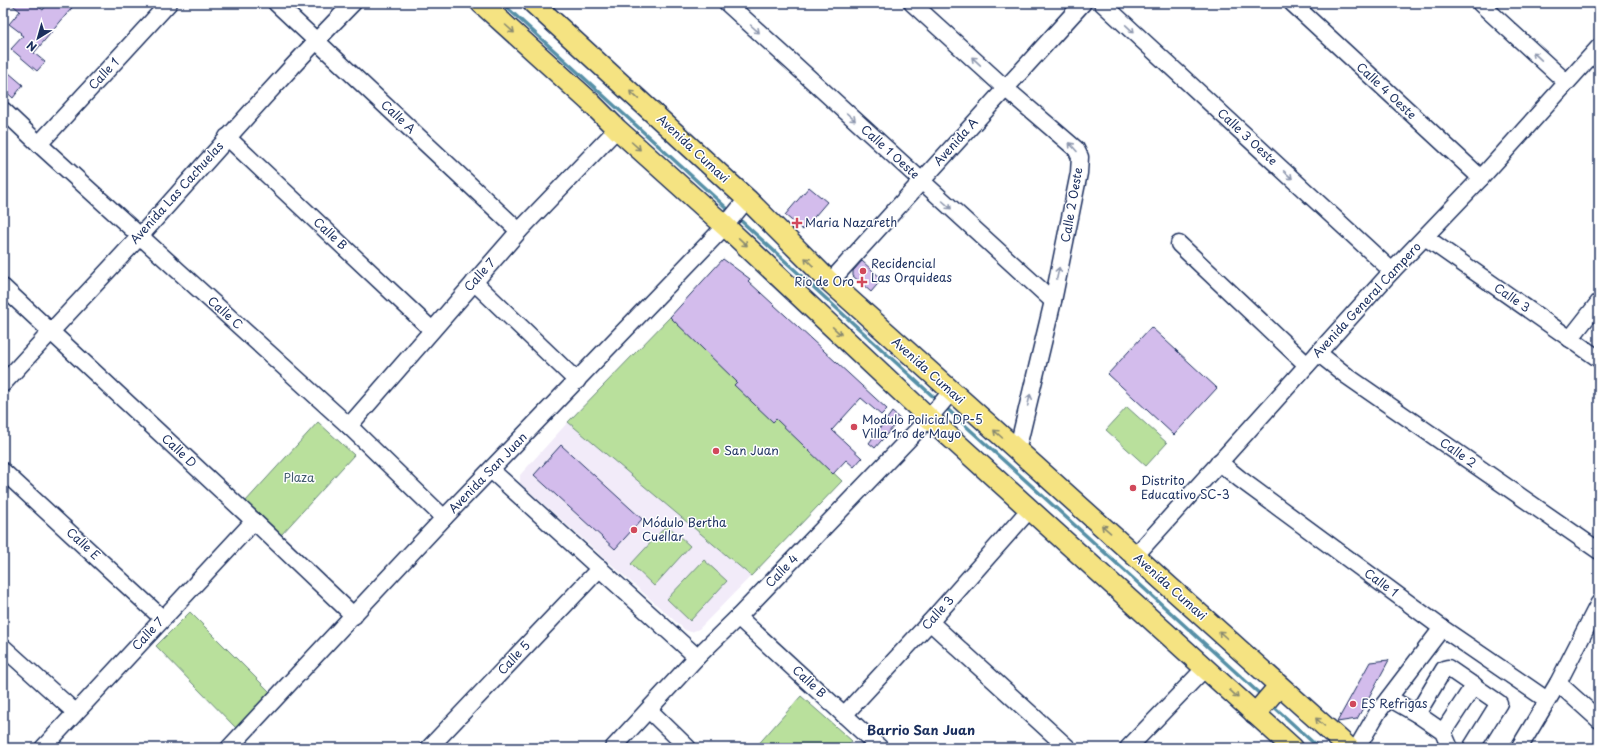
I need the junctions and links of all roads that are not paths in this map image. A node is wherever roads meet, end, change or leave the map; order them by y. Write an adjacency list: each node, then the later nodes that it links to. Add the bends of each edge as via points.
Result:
1 (170, 3): 19 (street, Calle 1)
2 (276, 3): 12 (street, Calle A)
3 (353, 3): 12 (street, Avenida Las Cachuelas)
4 (481, 3): 17 (main road, Avenida Cumavi, one-way to 17)
5 (533, 3): 22 (main road, Avenida Cumavi, one-way to 5)
6 (727, 3): 21 (street, Calle 1 Oeste, one-way to 21)
7 (912, 3): 15 (street, Calle 2 Oeste, one-way to 7)
8 (1083, 3): 15 (street, Avenida A)
9 (1102, 3): 28 (street, Calle 3 Oeste, one-way to 28)
10 (1292, 3): 20 (street, Calle 4 Oeste)
11 (1480, 3): 14 (street, one-way to 11)
12 (316, 40): 18 (street, Avenida Las Cachuelas); 24 (street, Calle A)
13 (1597, 52): 14 (street, Avenida General Campero)
14 (1566, 82): 20 (street, Avenida General Campero)
15 (1005, 88): 21 (street, Avenida A); 32 (street, Calle 2 Oeste, one-way to 15, via 1080,158 1076,149)
16 (3, 110): 19 (street, Calle C)
17 (617, 129): 23 (main road, Avenida Cumavi, one-way to 23); 24 (street, Calle 7)
18 (227, 137): 25 (street, Avenida Las Cachuelas); 34 (street, Calle B)
19 (39, 144): 25 (street, Calle C)
20 (1481, 178): 26 (street, Avenida General Campero)
21 (921, 181): 30 (street, Avenida A); 32 (street, Calle 1 Oeste, one-way to 32)
22 (745, 202): 23 (street, Avenida San Juan); 30 (main road, Avenida Cumavi, one-way to 22)
23 (728, 223): 40 (street, Avenida San Juan); 42 (main road, Avenida Cumavi, one-way to 42)
24 (520, 231): 29 (street, Calle 7)
25 (140, 235): 35 (street, Avenida Las Cachuelas); 43 (street, Calle C)
26 (1425, 237): 28 (street, Avenida General Campero); 36 (street, Calle 3)
27 (1179, 244): 39 (street)
28 (1392, 272): 37 (street, Avenida General Campero)
29 (474, 282): 34 (street, Calle 7); 40 (street)
30 (830, 282): 42 (main road, Avenida Cumavi)
31 (3, 287): 35 (street, Calle D)
32 (1053, 300): 44 (street, Calle 2 Oeste, one-way to 32)
33 (1599, 302): 36 (street)
34 (432, 330): 43 (street, Calle 7)
35 (51, 331): 41 (street, Avenida Las Cachuelas); 50 (street, Calle D)
36 (1570, 339): 38 (street, Calle 3)
37 (1318, 353): 39 (street, Avenida General Campero); 51 (street, Calle 2, via 1347,376)
38 (1599, 359)
39 (1307, 365): 45 (street, Avenida General Campero)
40 (577, 380): 47 (street, Avenida San Juan)
41 (3, 384)
42 (940, 405): 44 (main road, Avenida Cumavi, one-way to 42); 48 (main road, Avenida Cumavi); 56 (street, Calle 4)
43 (349, 426): 49 (street, Calle C)
44 (1017, 451): 52 (main road, Avenida Cumavi, one-way to 44)
45 (1218, 462): 52 (street, Avenida General Campero); 59 (street, Calle 1)
46 (3, 470): 57 (street, Calle E)
47 (491, 470): 49 (street, Avenida San Juan); 53 (street)
48 (1030, 509): 58 (street, Calle 3); 62 (main road, Avenida Cumavi)
49 (444, 518): 55 (street, Avenida San Juan)
50 (254, 521): 55 (street, Calle D); 57 (street, Calle 7)
51 (1599, 551)
52 (1136, 555): 65 (main road, Avenida Cumavi, one-way to 52)
53 (600, 568): 61 (street); 77 (street, Calle 5)
54 (1599, 603): 63 (street)
55 (354, 616): 76 (street, Avenida San Juan)
56 (738, 617): 61 (street, Calle 4); 72 (street, Calle B)
57 (162, 618): 70 (street, Calle 7)
58 (930, 622): 72 (street, Calle 3); 81 (street)
59 (1442, 628): 66 (street); 67 (street, Calle 1)
60 (3, 647): 70 (street)
61 (697, 657): 68 (street, Calle 4)
62 (1206, 667): 69 (main road, Avenida Cumavi, one-way to 69); 82 (street)
63 (1558, 683): 67 (street); 73 (street)
64 (1474, 685): 71 (street, via 1444,669); 74 (street); 87 (street, via 1499,703)
65 (1276, 689): 69 (main road); 84 (main road, Avenida Cumavi, one-way to 65)
66 (1389, 698): 71 (street); 85 (street)
67 (1547, 700): 88 (street)
68 (649, 710): 78 (street, Calle 4); 79 (street)
69 (1257, 711): 83 (main road, Avenida Cumavi)
70 (75, 712): 75 (street, Calle 7)
71 (1417, 714): 74 (street)
72 (844, 715): 80 (street, Calle B)
73 (1599, 720)
74 (1444, 732): 86 (street)
75 (42, 748)
76 (229, 748)
77 (429, 748)
78 (613, 748)
79 (688, 748)
80 (880, 748)
81 (1068, 748)
82 (1128, 748)
83 (1293, 748)
84 (1349, 748)
85 (1357, 748)
86 (1450, 748)
87 (1471, 748)
88 (1519, 748)

